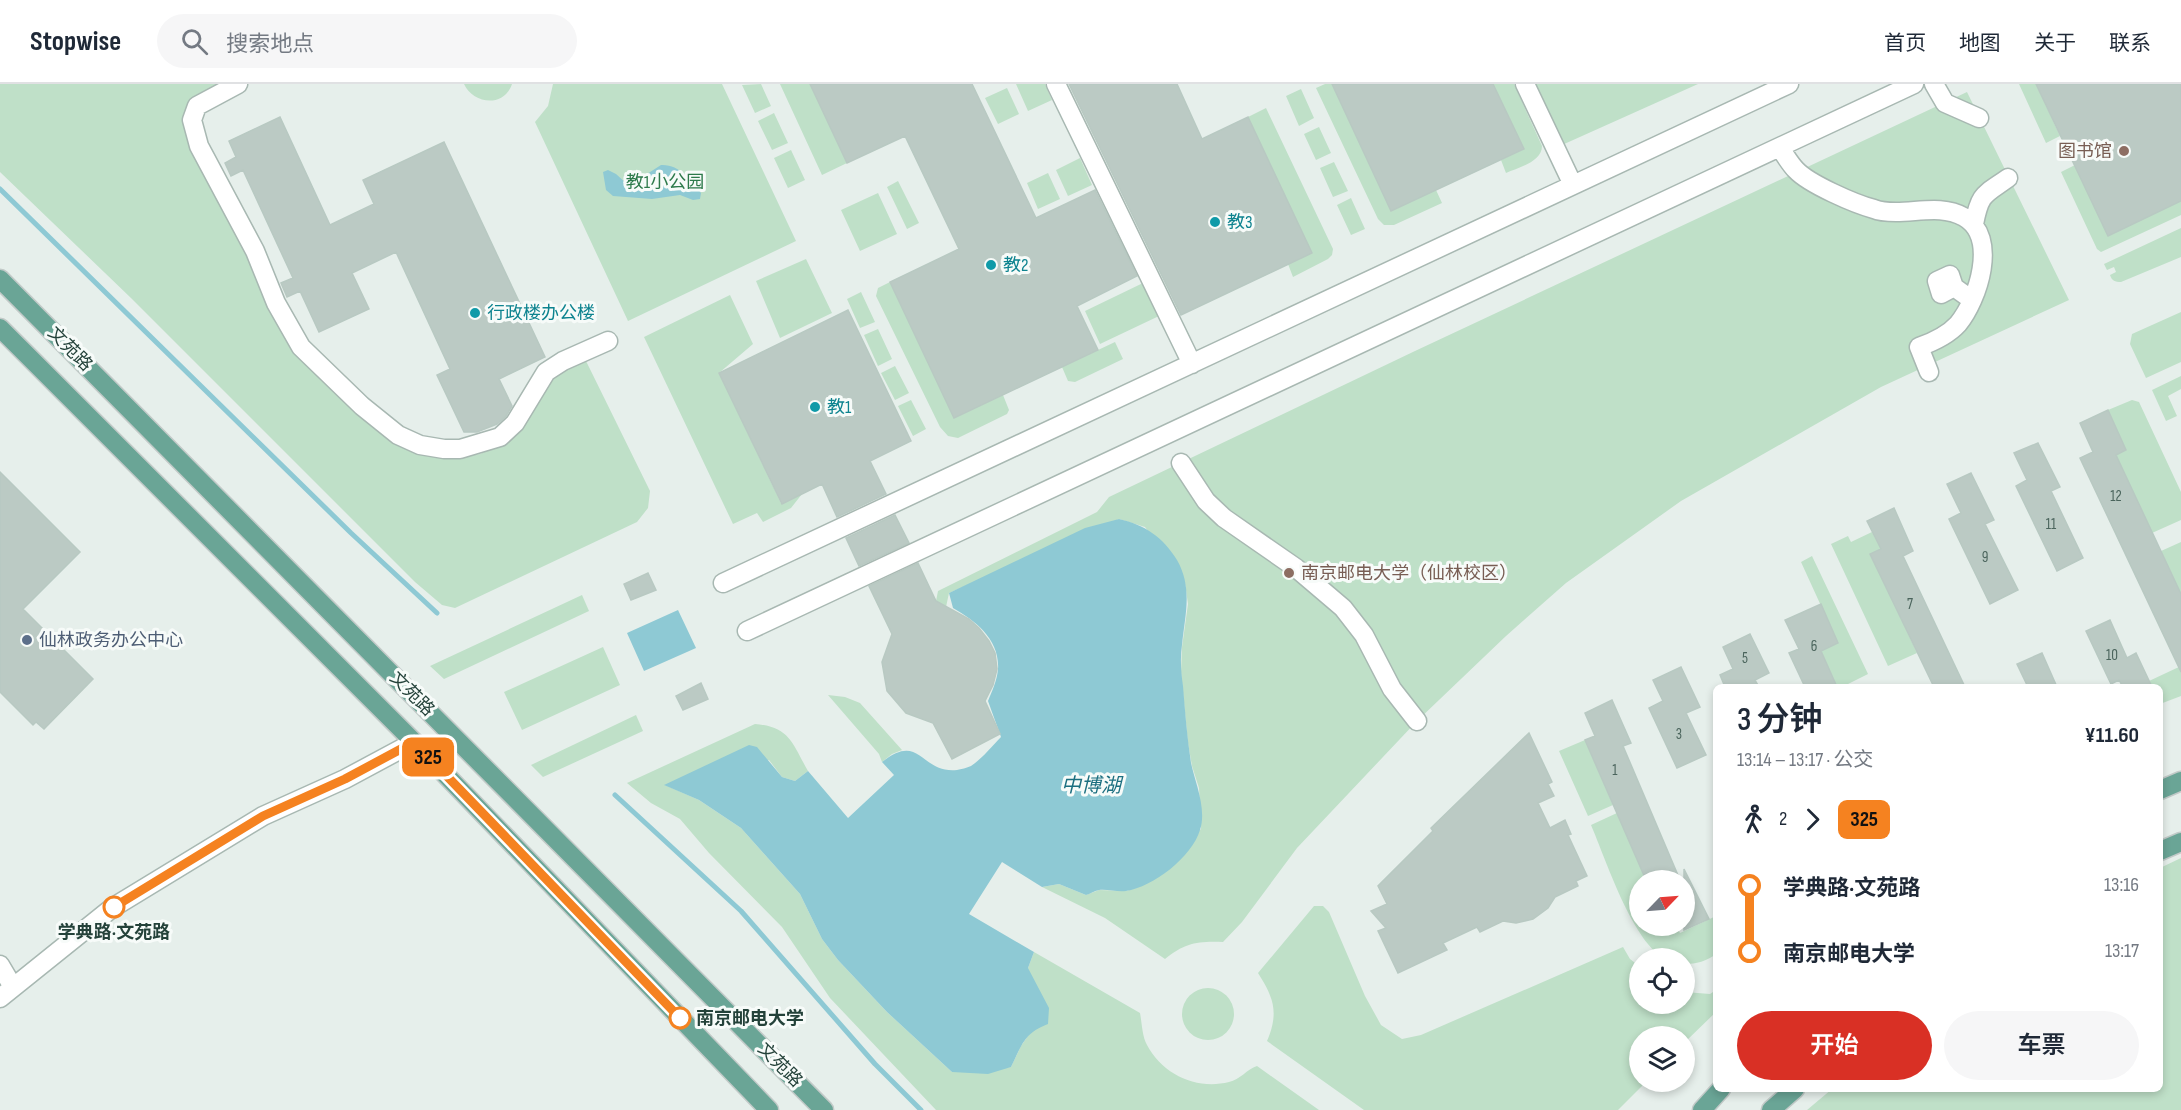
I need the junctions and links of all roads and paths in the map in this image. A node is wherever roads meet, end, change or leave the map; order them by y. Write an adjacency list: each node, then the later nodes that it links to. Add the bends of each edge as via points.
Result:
1 (238, 84): 16 (street, via 197,106 192,120 199,146 301,347 398,435 420,445 444,449 500,437 515,423 546,372)
2 (1056, 84): 17 (street)
3 (1525, 84): 10 (street)
4 (1789, 84): 10 (street)
5 (1914, 84): 8 (street)
6 (1934, 84): 7 (street, via 1945,103)
7 (1979, 118)
8 (1780, 148): 11 (street, via 1797,171 1812,182 1875,210 1930,209 1963,216); 21 (street)
9 (2008, 178): 11 (street, via 1978,202)
10 (1573, 185): 17 (street)
11 (1974, 224): 14 (street, via 1980,237 1982,275)
12 (0, 279): 33 (main road, 文苑路)
13 (1954, 287): 14 (street)
14 (1972, 300): 18 (street, via 1957,325 1919,347)
15 (0, 328): 23 (main road, 文苑路)
16 (608, 341)
17 (1192, 364): 20 (street)
18 (1929, 372)
19 (1181, 463): 22 (street, via 1206,501 1224,518 1296,568 1342,608 1364,635 1392,689)
20 (723, 583)
21 (747, 631)
22 (1417, 721)
23 (414, 742): 29 (street, via 263,816 112,908); 32 (main road, 文苑路)
24 (2181, 781): 25 (main road)
25 (2163, 789)
26 (2181, 842): 27 (main road)
27 (2163, 850)
28 (0, 965): 29 (street)
29 (6, 992)
30 (1718, 1092): 34 (main road)
31 (1792, 1092): 35 (main road)
32 (769, 1110)
33 (824, 1110)
34 (1702, 1110)
35 (1771, 1110)

